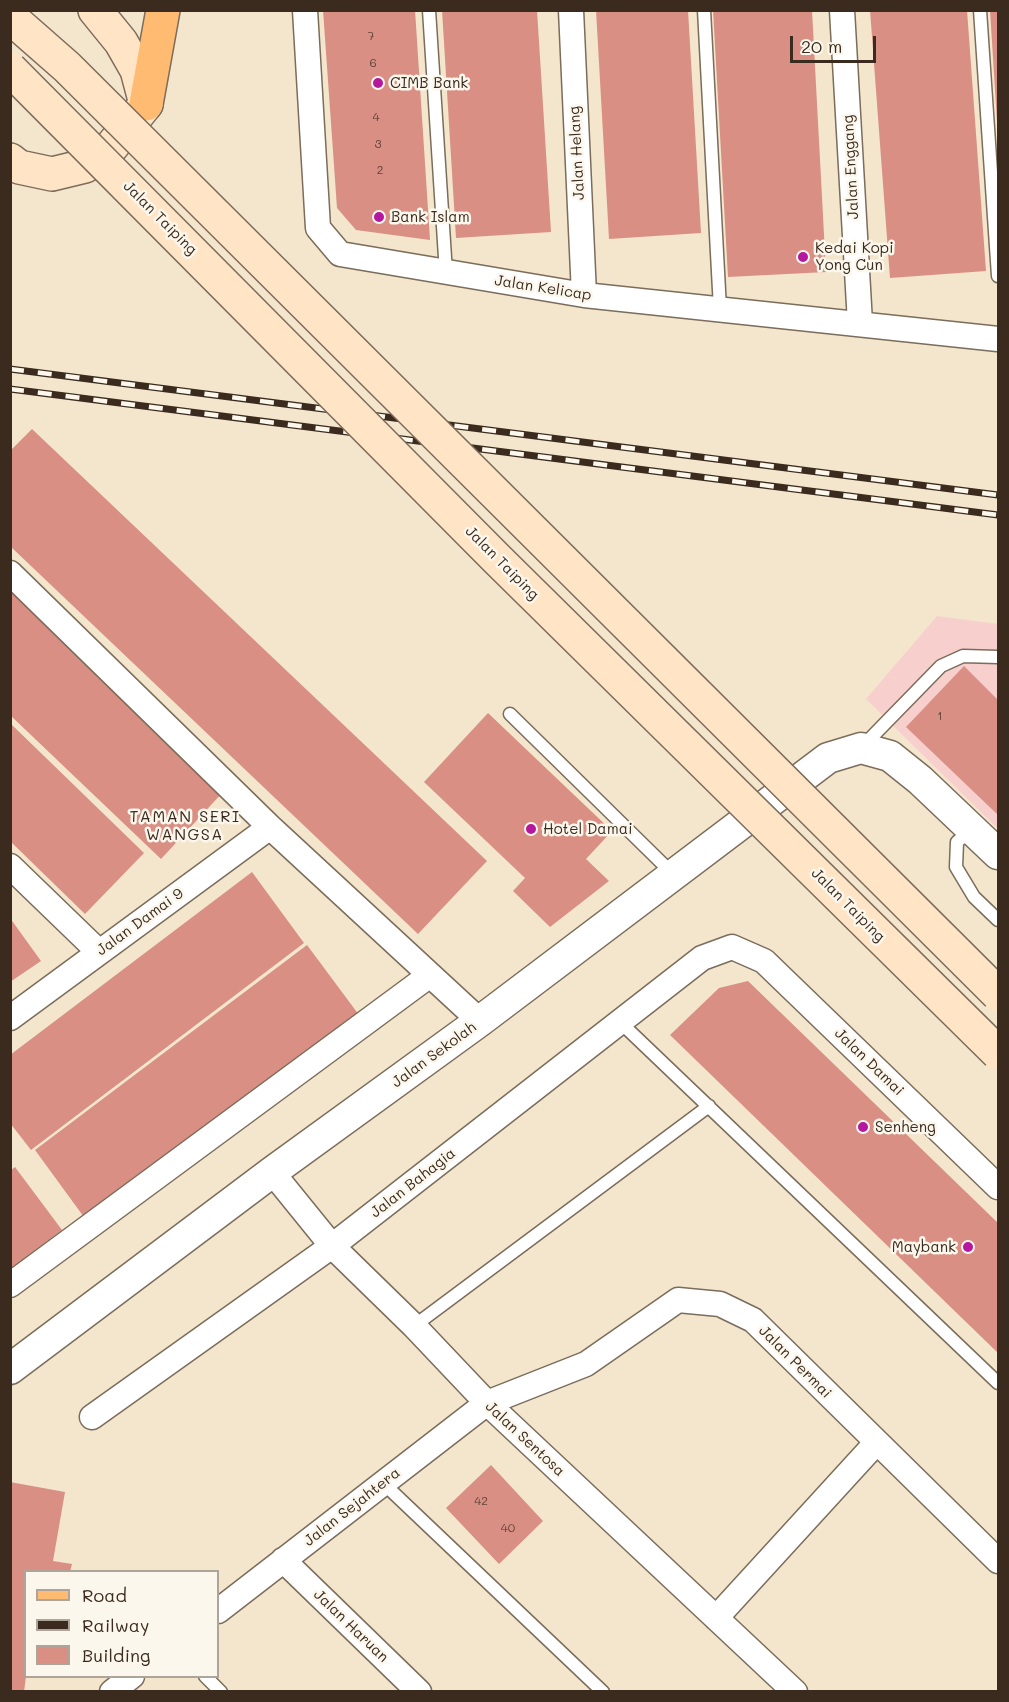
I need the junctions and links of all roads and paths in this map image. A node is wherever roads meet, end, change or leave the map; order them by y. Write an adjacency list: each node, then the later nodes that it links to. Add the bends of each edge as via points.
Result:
1 (95, 10): 11 (main road, via 137,70)
2 (163, 10): 11 (main road)
3 (305, 10): 13 (street, Jalan Kelicap, via 318,228 340,254)
4 (429, 10): 13 (lane)
5 (571, 10): 15 (street, Jalan Helang)
6 (705, 10): 16 (lane)
7 (842, 10): 17 (street, Jalan Enggang)
8 (980, 10): 14 (lane)
9 (10, 17): 32 (main road, bridge, via 66,67)
10 (10, 69): 36 (main road, Jalan Taiping, bridge, via 506,567)
11 (146, 104): 12 (main road, via 112,146 85,166 52,174 19,167)
12 (10, 160)
13 (446, 273): 15 (street, Jalan Kelicap)
14 (999, 276)
15 (584, 295): 16 (street, Jalan Kelicap)
16 (720, 309): 17 (street, Jalan Kelicap)
17 (860, 323): 18 (street, Jalan Kelicap)
18 (999, 339)
19 (10, 573): 23 (street)
20 (999, 657): 22 (lane, via 963,656 941,666)
21 (510, 714): 27 (lane)
22 (861, 748): 24 (street, via 890,756); 27 (street, Jalan Sekolah, via 828,758)
23 (270, 827): 30 (street, Jalan Damai 9); 31 (street)
24 (972, 829): 25 (street); 28 (lane, via 957,842 956,867 974,897)
25 (999, 854)
26 (12, 871): 30 (street)
27 (674, 875): 34 (street, Jalan Sekolah)
28 (999, 920)
29 (732, 947): 35 (street, Jalan Bahagia, via 702,958); 39 (street, Jalan Damai, via 764,961)
30 (99, 952): 33 (street, Jalan Damai 9)
31 (430, 975): 34 (street); 41 (street)
32 (999, 994)
33 (10, 1018)
34 (480, 1021): 38 (street, Jalan Sekolah)
35 (620, 1022): 37 (lane); 40 (street, Jalan Bahagia)
36 (999, 1053)
37 (708, 1106): 42 (lane); 44 (lane)
38 (272, 1172): 40 (street, Jalan Sentosa); 43 (street, Jalan Sekolah)
39 (999, 1187)
40 (332, 1246): 42 (street, Jalan Sentosa); 46 (street, Jalan Bahagia)
41 (10, 1286)
42 (414, 1326): 45 (street, Jalan Sentosa)
43 (10, 1369)
44 (999, 1383)
45 (487, 1403): 47 (street, Jalan Permai, via 586,1364 678,1300 720,1304 753,1320); 48 (street, Jalan Sejahtera); 52 (street, Jalan Sentosa)
46 (92, 1417)
47 (876, 1443): 50 (street, Jalan Permai); 52 (street)
48 (383, 1483): 49 (street, Jalan Sejahtera); 58 (lane)
49 (283, 1560): 51 (street, Jalan Sejahtera); 57 (street, Jalan Haruan)
50 (999, 1561)
51 (219, 1610)
52 (716, 1618): 59 (street, Jalan Sentosa)
53 (131, 1678): 55 (street)
54 (206, 1678): 56 (lane)
55 (112, 1692)
56 (220, 1692)
57 (419, 1692)
58 (603, 1692)
59 (795, 1692)

